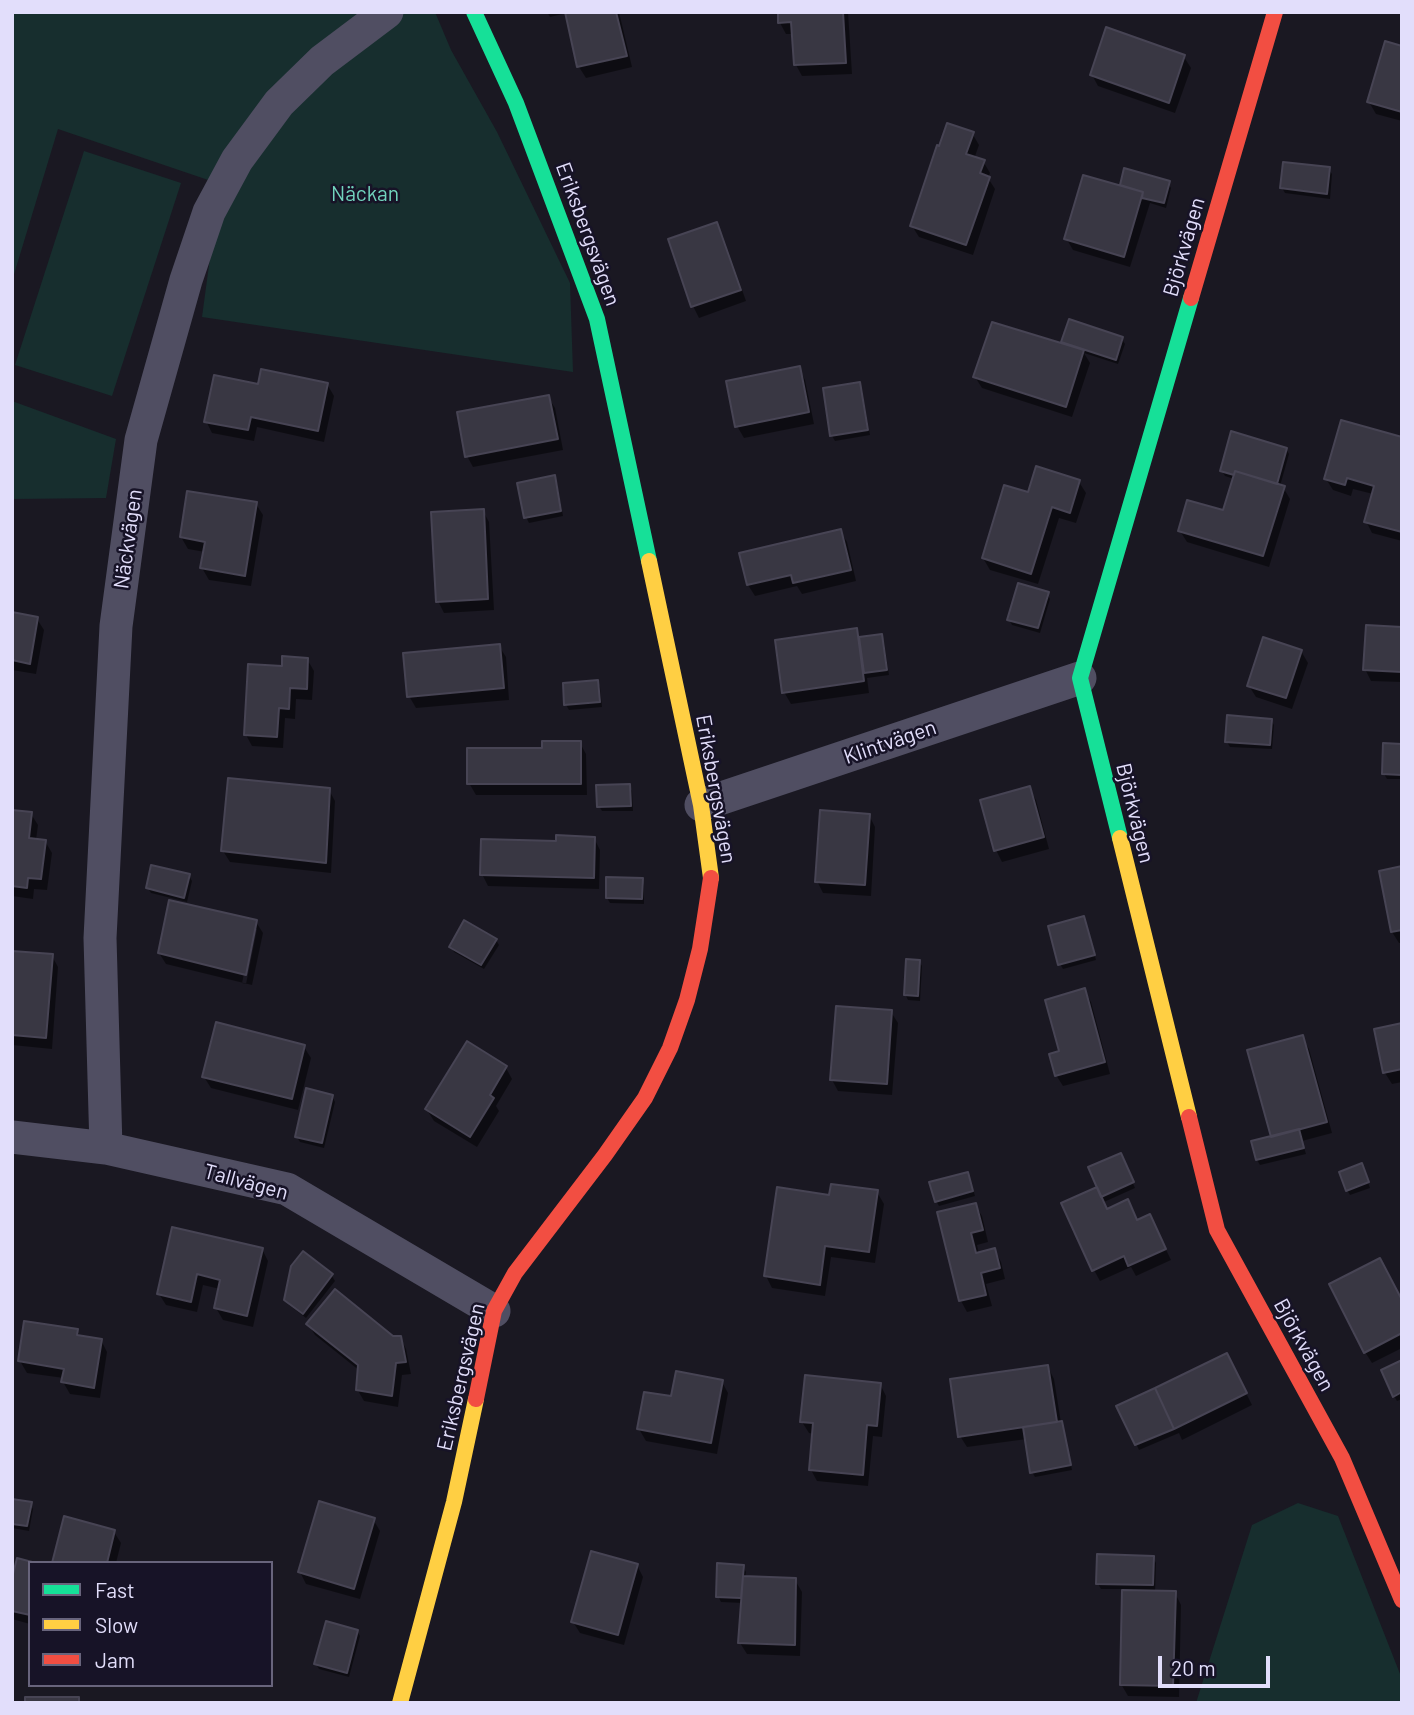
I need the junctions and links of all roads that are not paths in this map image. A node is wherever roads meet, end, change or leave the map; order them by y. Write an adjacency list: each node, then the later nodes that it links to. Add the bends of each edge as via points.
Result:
1 (387, 12): 7 (street, Näckvägen, via 322,61 279,103 237,160 201,235 141,440 116,625 100,938)
2 (474, 12): 5 (street, Eriksbergsvägen, via 516,103 597,319)
3 (1275, 12): 4 (street, Björkvägen)
4 (1080, 678): 5 (street, Klintvägen); 9 (street, Björkvägen, via 1217,1230 1342,1458)
5 (701, 805): 8 (street, Eriksbergsvägen, via 711,879 700,949 670,1048 645,1098 515,1273)
6 (12, 1137): 7 (street, Tallvägen)
7 (106, 1148): 8 (street, Tallvägen, via 287,1189)
8 (494, 1311): 10 (street, Eriksbergsvägen, via 454,1502)
9 (1402, 1600)
10 (400, 1703)

